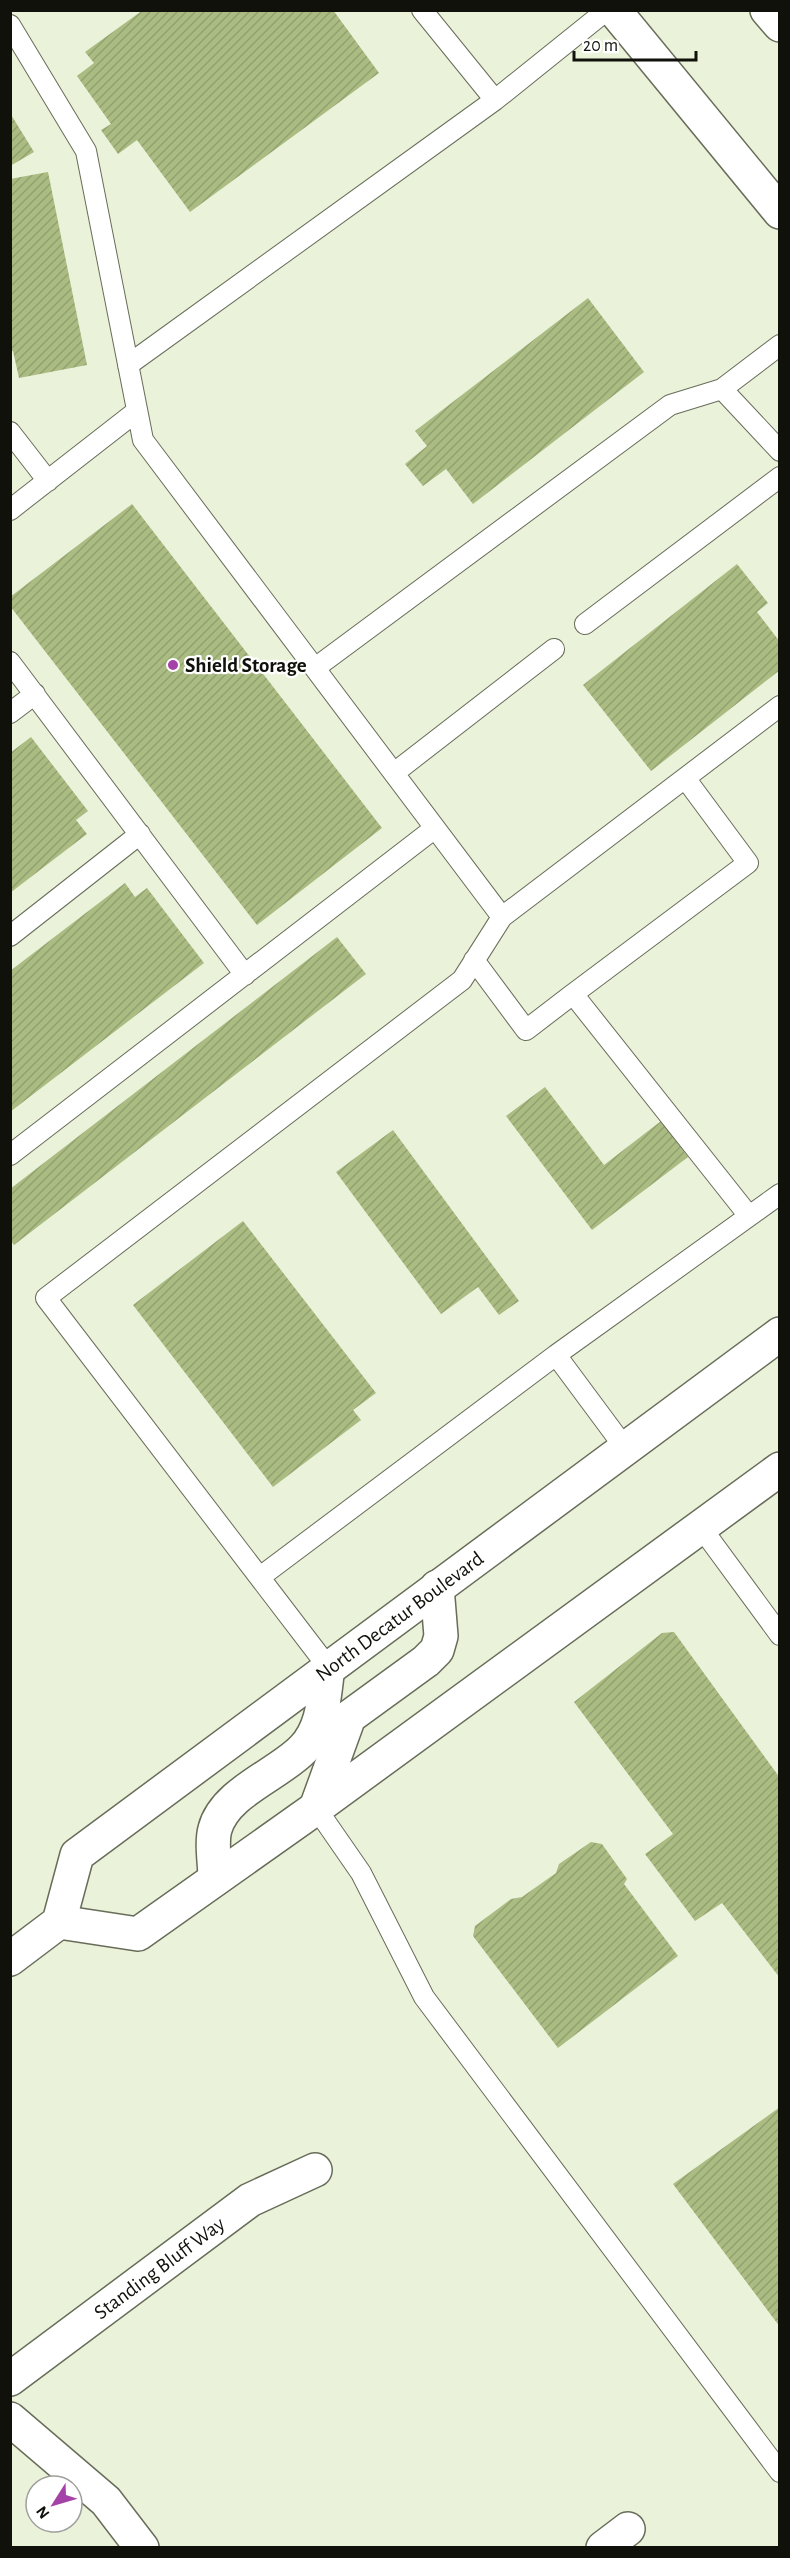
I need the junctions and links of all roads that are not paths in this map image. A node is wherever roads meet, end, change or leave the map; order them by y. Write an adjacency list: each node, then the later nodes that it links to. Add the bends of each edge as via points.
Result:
1 (422, 10): 7 (lane)
2 (607, 10): 7 (lane)
3 (614, 10): 8 (main road)
4 (767, 10): 5 (main road)
5 (780, 25)
6 (10, 26): 10 (lane, via 86,151)
7 (495, 100): 10 (lane)
8 (780, 212)
9 (780, 345): 11 (lane)
10 (128, 365): 12 (lane)
11 (722, 389): 14 (lane); 21 (lane, via 670,405)
12 (137, 411): 16 (lane); 21 (lane, via 143,440)
13 (10, 432): 16 (lane)
14 (780, 451)
15 (780, 477): 18 (lane)
16 (48, 481): 17 (lane)
17 (10, 510)
18 (585, 624)
19 (554, 649): 25 (lane)
20 (10, 662): 22 (lane)
21 (315, 668): 25 (lane)
22 (35, 694): 23 (lane); 28 (lane)
23 (10, 713)
24 (776, 717): 26 (lane)
25 (394, 773): 27 (lane)
26 (685, 778): 29 (lane); 33 (lane, via 748,863)
27 (435, 828): 29 (lane); 32 (lane)
28 (140, 834): 30 (lane); 32 (lane)
29 (502, 917): 31 (lane)
30 (10, 936)
31 (474, 960): 33 (lane, via 526,1030); 42 (lane, via 462,980 46,1298)
32 (245, 975): 34 (lane)
33 (573, 994): 36 (lane)
34 (10, 1155)
35 (780, 1194): 36 (lane)
36 (749, 1216): 38 (lane)
37 (780, 1334): 39 (main road, North Decatur Boulevard)
38 (556, 1355): 39 (lane); 42 (lane)
39 (625, 1448): 43 (main road, North Decatur Boulevard)
40 (780, 1469): 41 (main road)
41 (700, 1526): 44 (lane); 46 (main road)
42 (260, 1577): 45 (lane)
43 (437, 1587): 45 (main road, North Decatur Boulevard); 46 (main road, via 441,1636 437,1650 349,1717)
44 (780, 1635)
45 (328, 1667): 47 (main road, via 320,1722 303,1749 221,1814 214,1830); 48 (main road, North Decatur Boulevard, via 77,1855)
46 (316, 1808): 47 (main road); 53 (lane, via 361,1873 424,1997)
47 (215, 1879): 48 (main road, via 138,1934)
48 (59, 1922): 49 (main road)
49 (10, 1959)
50 (315, 2170): 51 (main road, Standing Bluff Way, via 250,2200)
51 (10, 2379)
52 (10, 2419): 54 (main road, via 106,2501)
53 (780, 2472)
54 (142, 2547)

